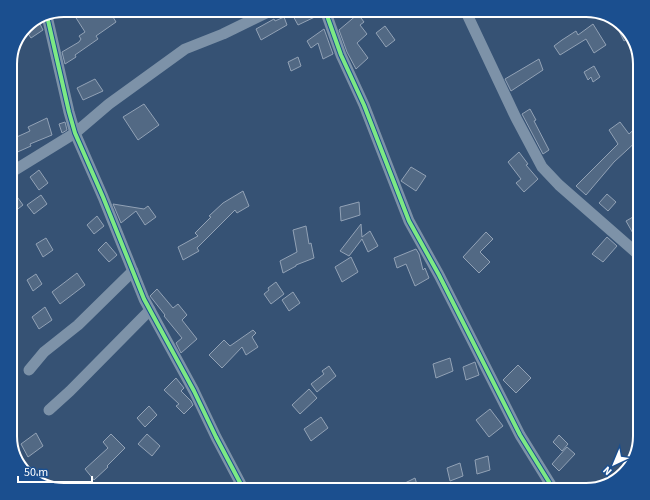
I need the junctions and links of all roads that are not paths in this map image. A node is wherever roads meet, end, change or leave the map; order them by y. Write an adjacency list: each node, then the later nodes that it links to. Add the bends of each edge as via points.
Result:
1 (258, 17): 5 (street, via 185,49 109,104)
2 (327, 17): 13 (street, via 409,221 450,295 520,435)
3 (468, 17): 7 (street, via 542,167)
4 (47, 21): 5 (street)
5 (75, 133): 6 (street); 8 (street)
6 (17, 169)
7 (633, 250)
8 (133, 271): 9 (street); 10 (street, via 78,325 44,352)
9 (150, 310): 11 (street); 12 (street)
10 (29, 370)
11 (49, 410)
12 (240, 483)
13 (550, 483)

